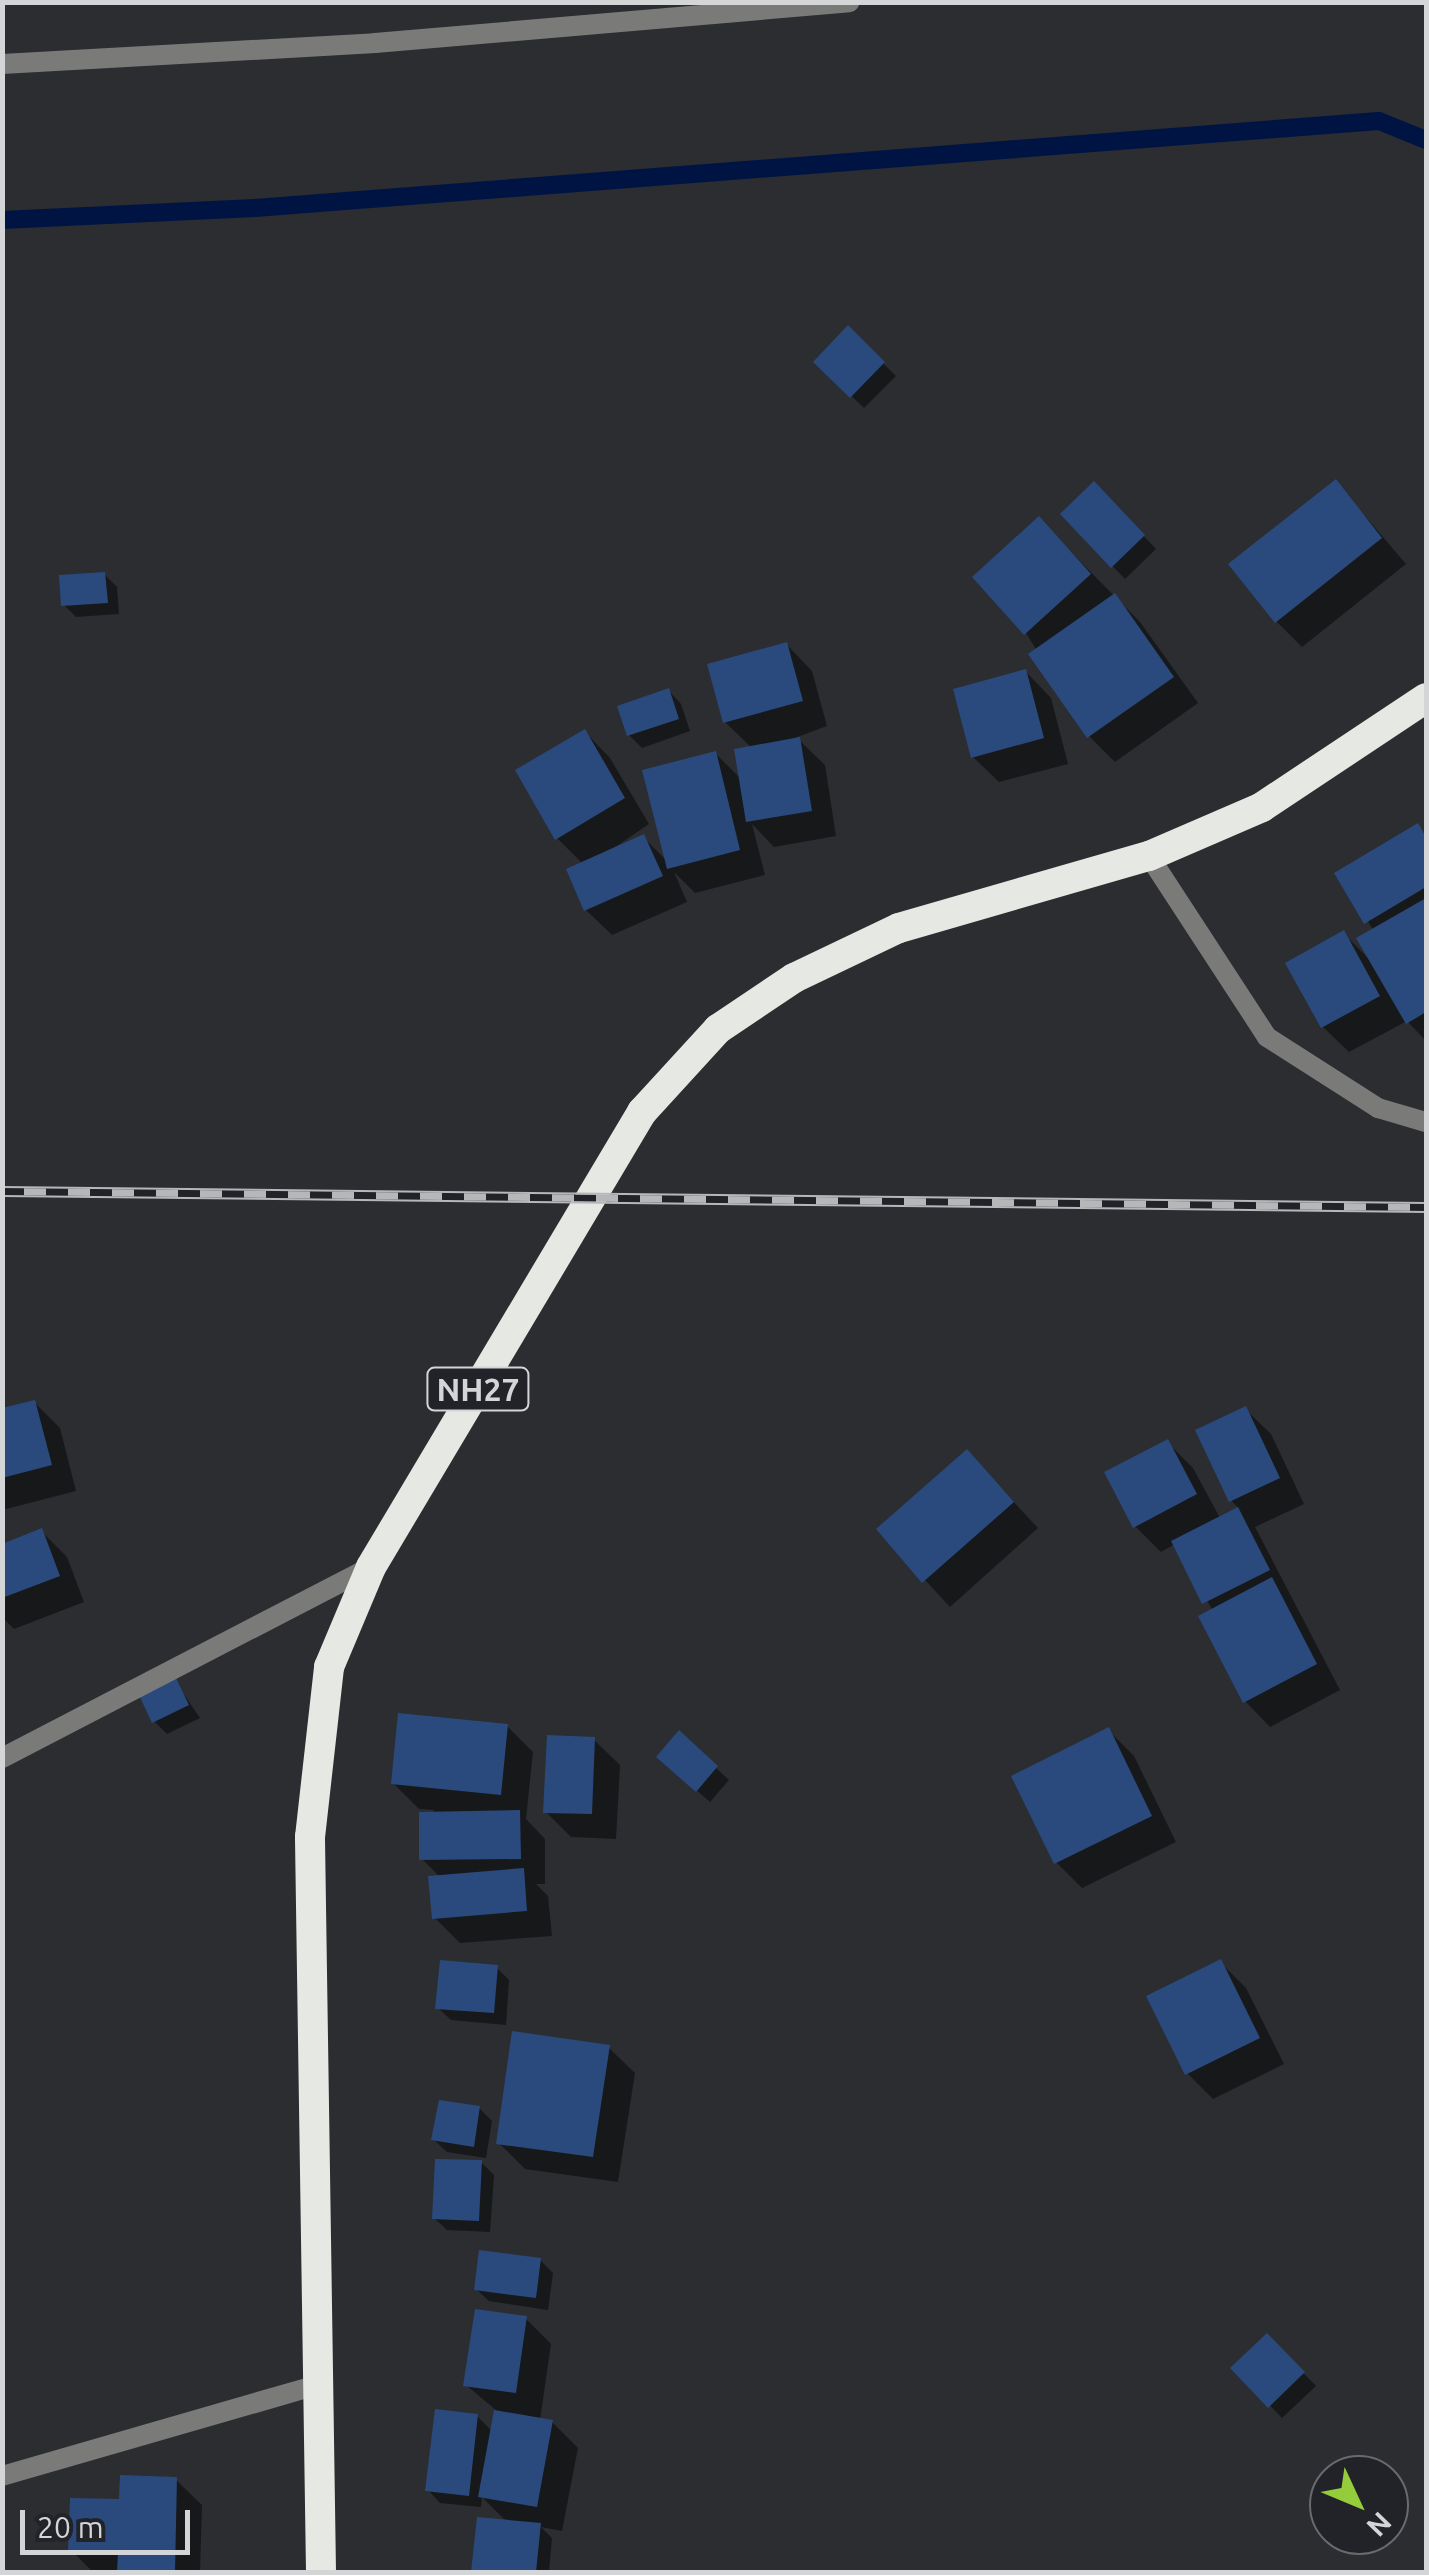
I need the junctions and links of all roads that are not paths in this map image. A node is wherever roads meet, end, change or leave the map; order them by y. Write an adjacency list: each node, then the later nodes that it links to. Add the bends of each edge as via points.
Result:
1 (849, 2): 2 (street, via 375,43)
2 (2, 64)
3 (1426, 698): 4 (highway, NH27, via 1262,807)
4 (1149, 856): 5 (street, via 1267,1037 1378,1108); 6 (highway, NH27, via 899,928 794,978 718,1029 642,1112)
5 (1426, 1122)
6 (370, 1567): 7 (street); 8 (highway, NH27, via 330,1667 310,1837)
7 (2, 1758)
8 (318, 2385): 9 (street); 10 (highway, NH27)
9 (2, 2476)
10 (322, 2572)

